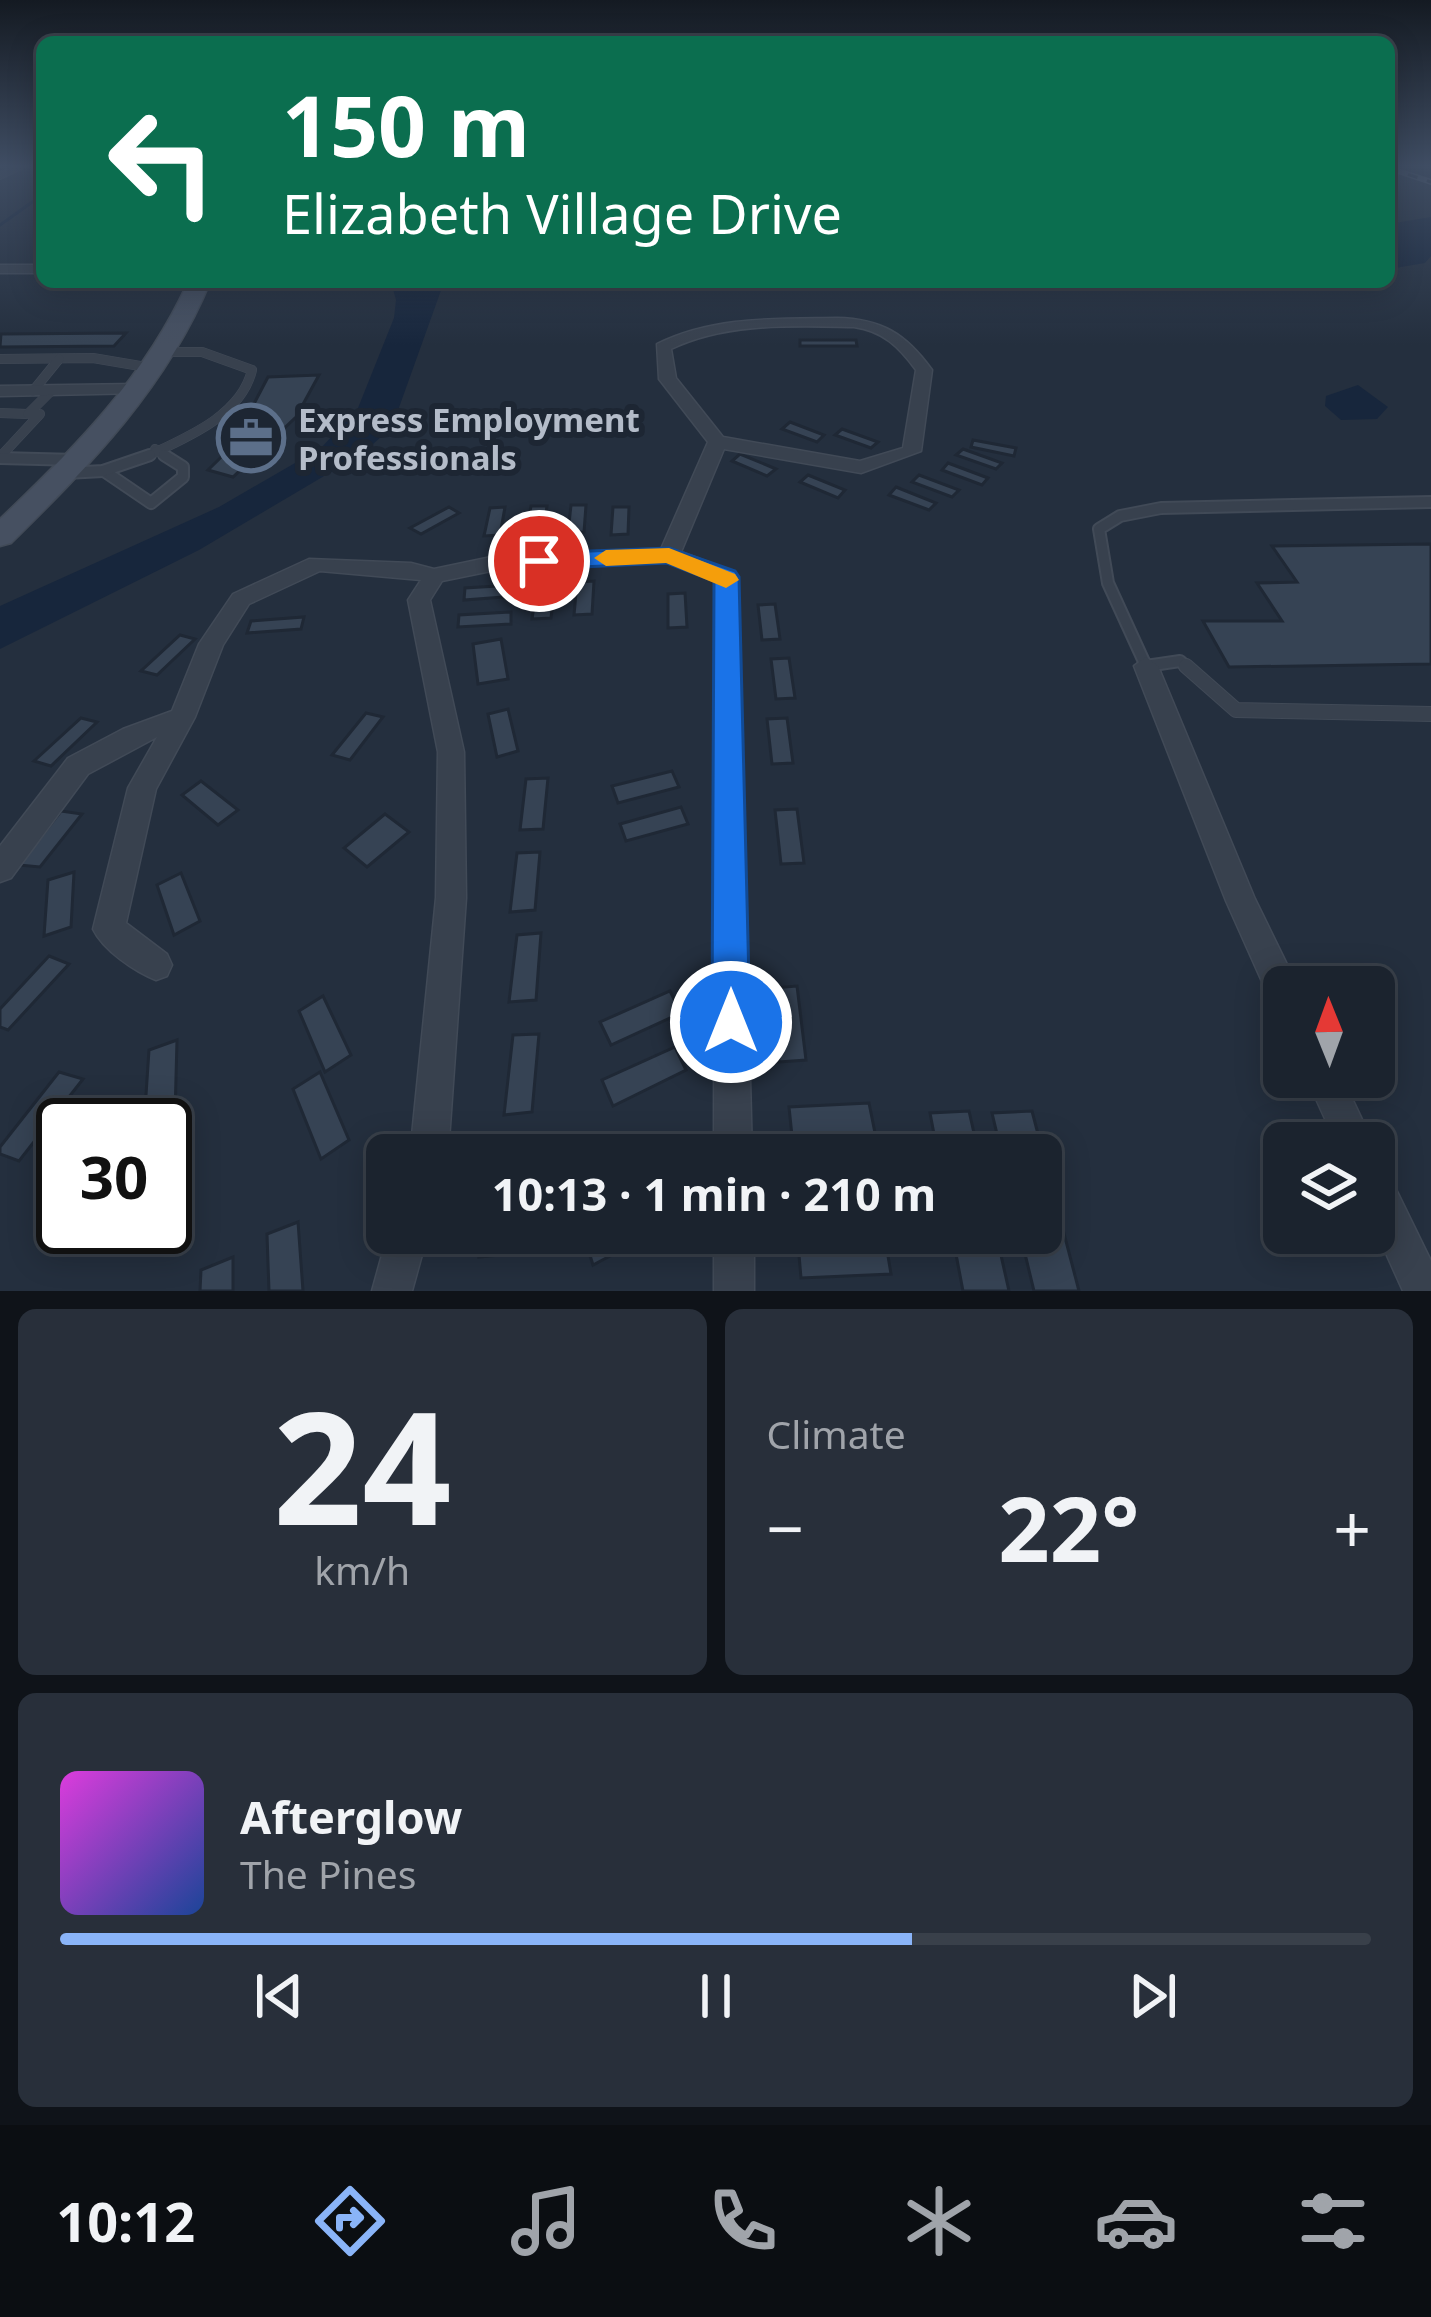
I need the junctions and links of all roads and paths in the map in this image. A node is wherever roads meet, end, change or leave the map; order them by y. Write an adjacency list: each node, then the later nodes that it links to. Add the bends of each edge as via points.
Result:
1 (0, 269): 2 (street)
2 (36, 269)
3 (196, 288): 6 (main road)
4 (59, 358): 5 (lane); 6 (lane); 8 (lane)
5 (0, 359)
6 (151, 370): 8 (street); 14 (lane, via 228,358 252,370 253,380 214,422); 16 (main road)
7 (0, 391): 8 (street)
8 (42, 391): 10 (lane)
9 (0, 412): 10 (lane)
10 (28, 414): 12 (lane, via 40,414)
11 (0, 435): 12 (lane)
12 (21, 435): 15 (lane)
13 (717, 442): 13 (street, via 668,379 663,347 694,333 865,324 903,339 924,370 912,451 861,467); 20 (street)
14 (154, 449): 17 (lane); 17 (lane, via 183,467 183,477 151,502)
15 (0, 457): 16 (lane)
16 (71, 466): 17 (lane); 19 (main road)
17 (104, 471)
18 (1431, 502): 22 (lane, via 1161,508 1120,516 1099,529 1099,549 1105,583)
19 (0, 536)
20 (669, 555): 21 (street, via 496,563); 29 (street, via 726,577)
21 (434, 576): 24 (street, via 317,564 241,599 211,644); 28 (street, via 419,601 451,752 451,898)
22 (1146, 666): 23 (lane, via 1180,661 1236,710); 27 (street)
23 (1431, 714)
24 (182, 717): 25 (street, via 78,766); 26 (street, via 142,788 109,929)
25 (0, 869)
26 (157, 965)
27 (1271, 966)
28 (431, 1134)
29 (733, 1134)
30 (1395, 1229): 35 (street)
31 (402, 1254): 33 (street)
32 (734, 1254): 34 (street)
33 (392, 1291)
34 (734, 1291)
35 (1424, 1291)

